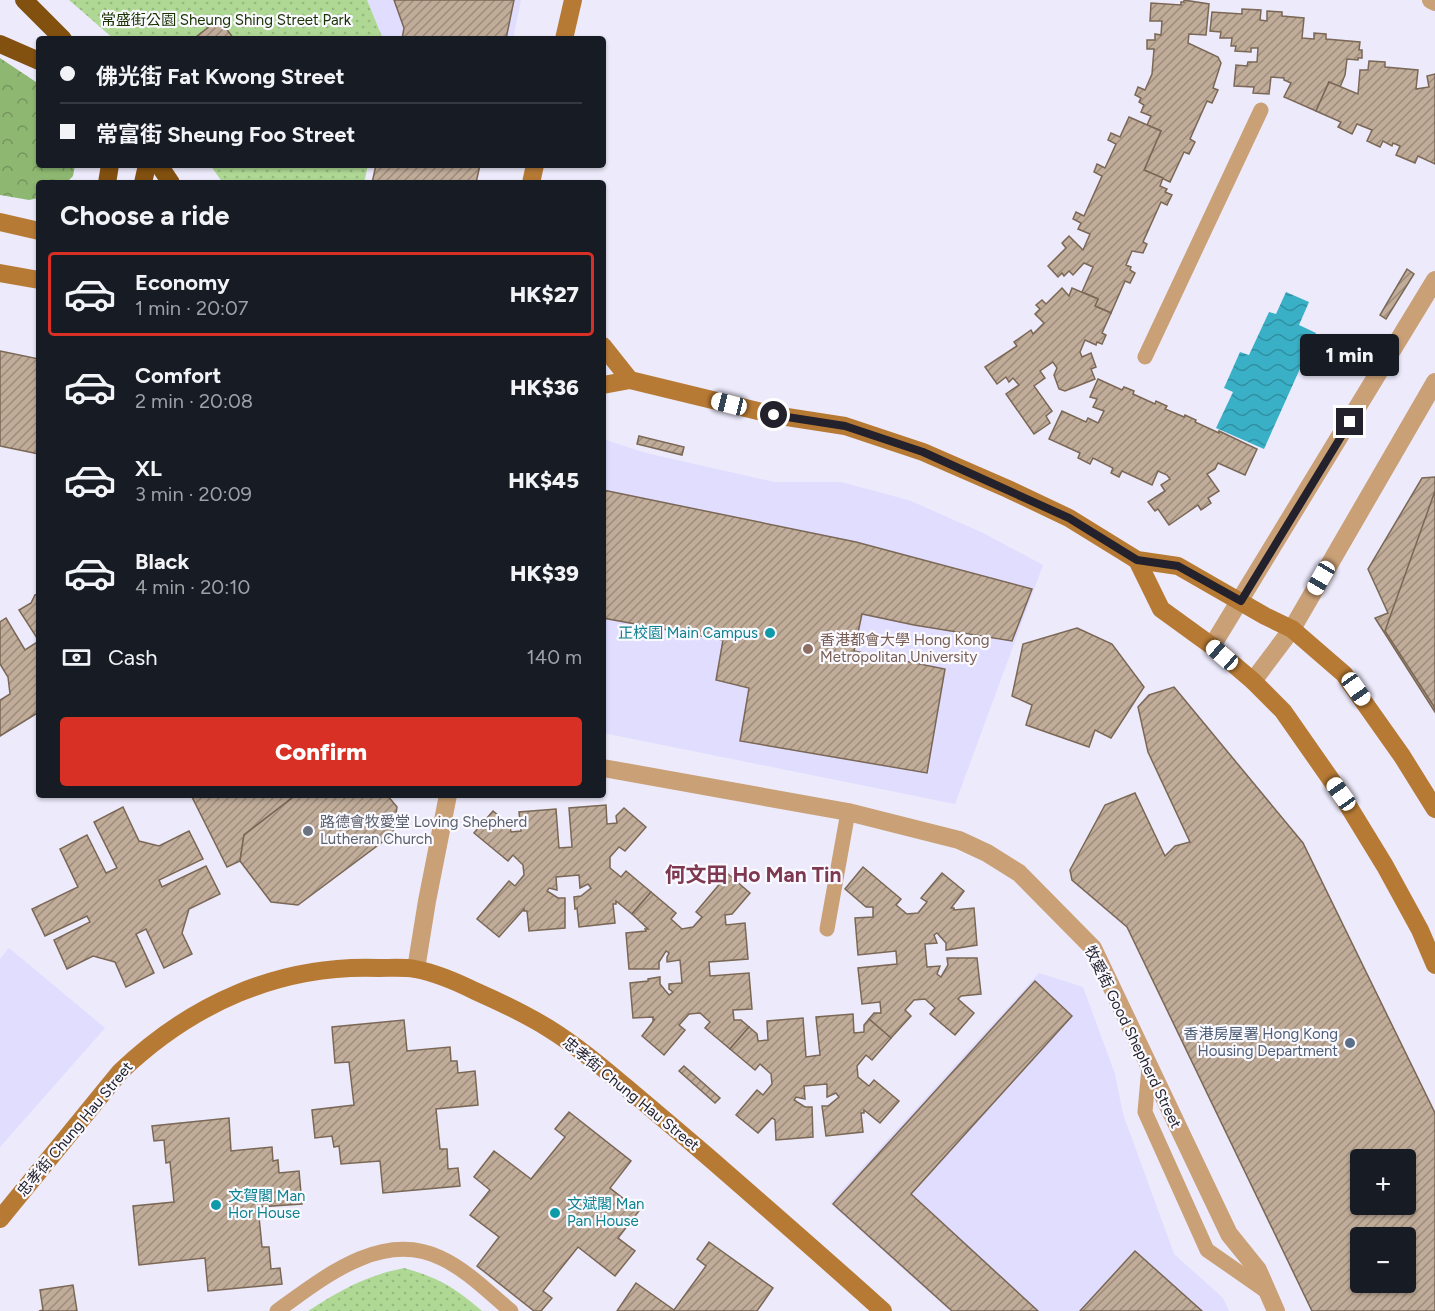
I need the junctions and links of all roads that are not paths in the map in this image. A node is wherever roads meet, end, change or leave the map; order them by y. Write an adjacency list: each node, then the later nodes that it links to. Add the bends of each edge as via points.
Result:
1 (24, 0): 3 (highway)
2 (573, 0): 4 (main road)
3 (60, 36)
4 (565, 36)
5 (0, 44): 6 (highway)
6 (36, 60)
7 (1261, 110): 14 (lane)
8 (0, 222): 9 (main road)
9 (36, 230)
10 (0, 273): 11 (main road)
11 (36, 279)
12 (1435, 280): 19 (street)
13 (606, 350): 15 (main road)
14 (1144, 357)
15 (630, 380): 17 (main road); 18 (main road, via 774,415 845,426 923,452 1069,518)
16 (1435, 382): 20 (street)
17 (606, 384)
18 (1137, 560): 19 (main road, via 1178,566); 21 (main road, via 1161,609)
19 (1241, 601): 20 (main road); 21 (street)
20 (1292, 629): 22 (street); 25 (main road, via 1344,674)
21 (1212, 646): 22 (main road)
22 (1253, 681): 28 (main road, via 1283,711 1341,794 1385,866)
23 (606, 769): 26 (street, 牧愛街 Good Shepherd Street)
24 (447, 798): 29 (street)
25 (1435, 809)
26 (848, 812): 27 (lane); 30 (street, 牧愛街 Good Shepherd Street, via 959,840 1019,873 1093,948)
27 (827, 929)
28 (1435, 965)
29 (416, 969): 31 (main road, 忠孝街 Chung Hau Street, via 325,969 283,978 208,1006 177,1024 120,1072); 35 (main road, 忠孝街 Chung Hau Street, via 499,1001 586,1055)
30 (1149, 1067): 32 (street, 牧愛街 Good Shepherd Street, via 1229,1234 1257,1270); 32 (lane, via 1145,1112 1207,1250)
31 (0, 1219)
32 (1266, 1290): 36 (street, 牧愛街 Good Shepherd Street)
33 (278, 1311): 34 (lane, via 357,1260 390,1249 407,1249 441,1258)
34 (511, 1311)
35 (883, 1311)
36 (1276, 1311)

